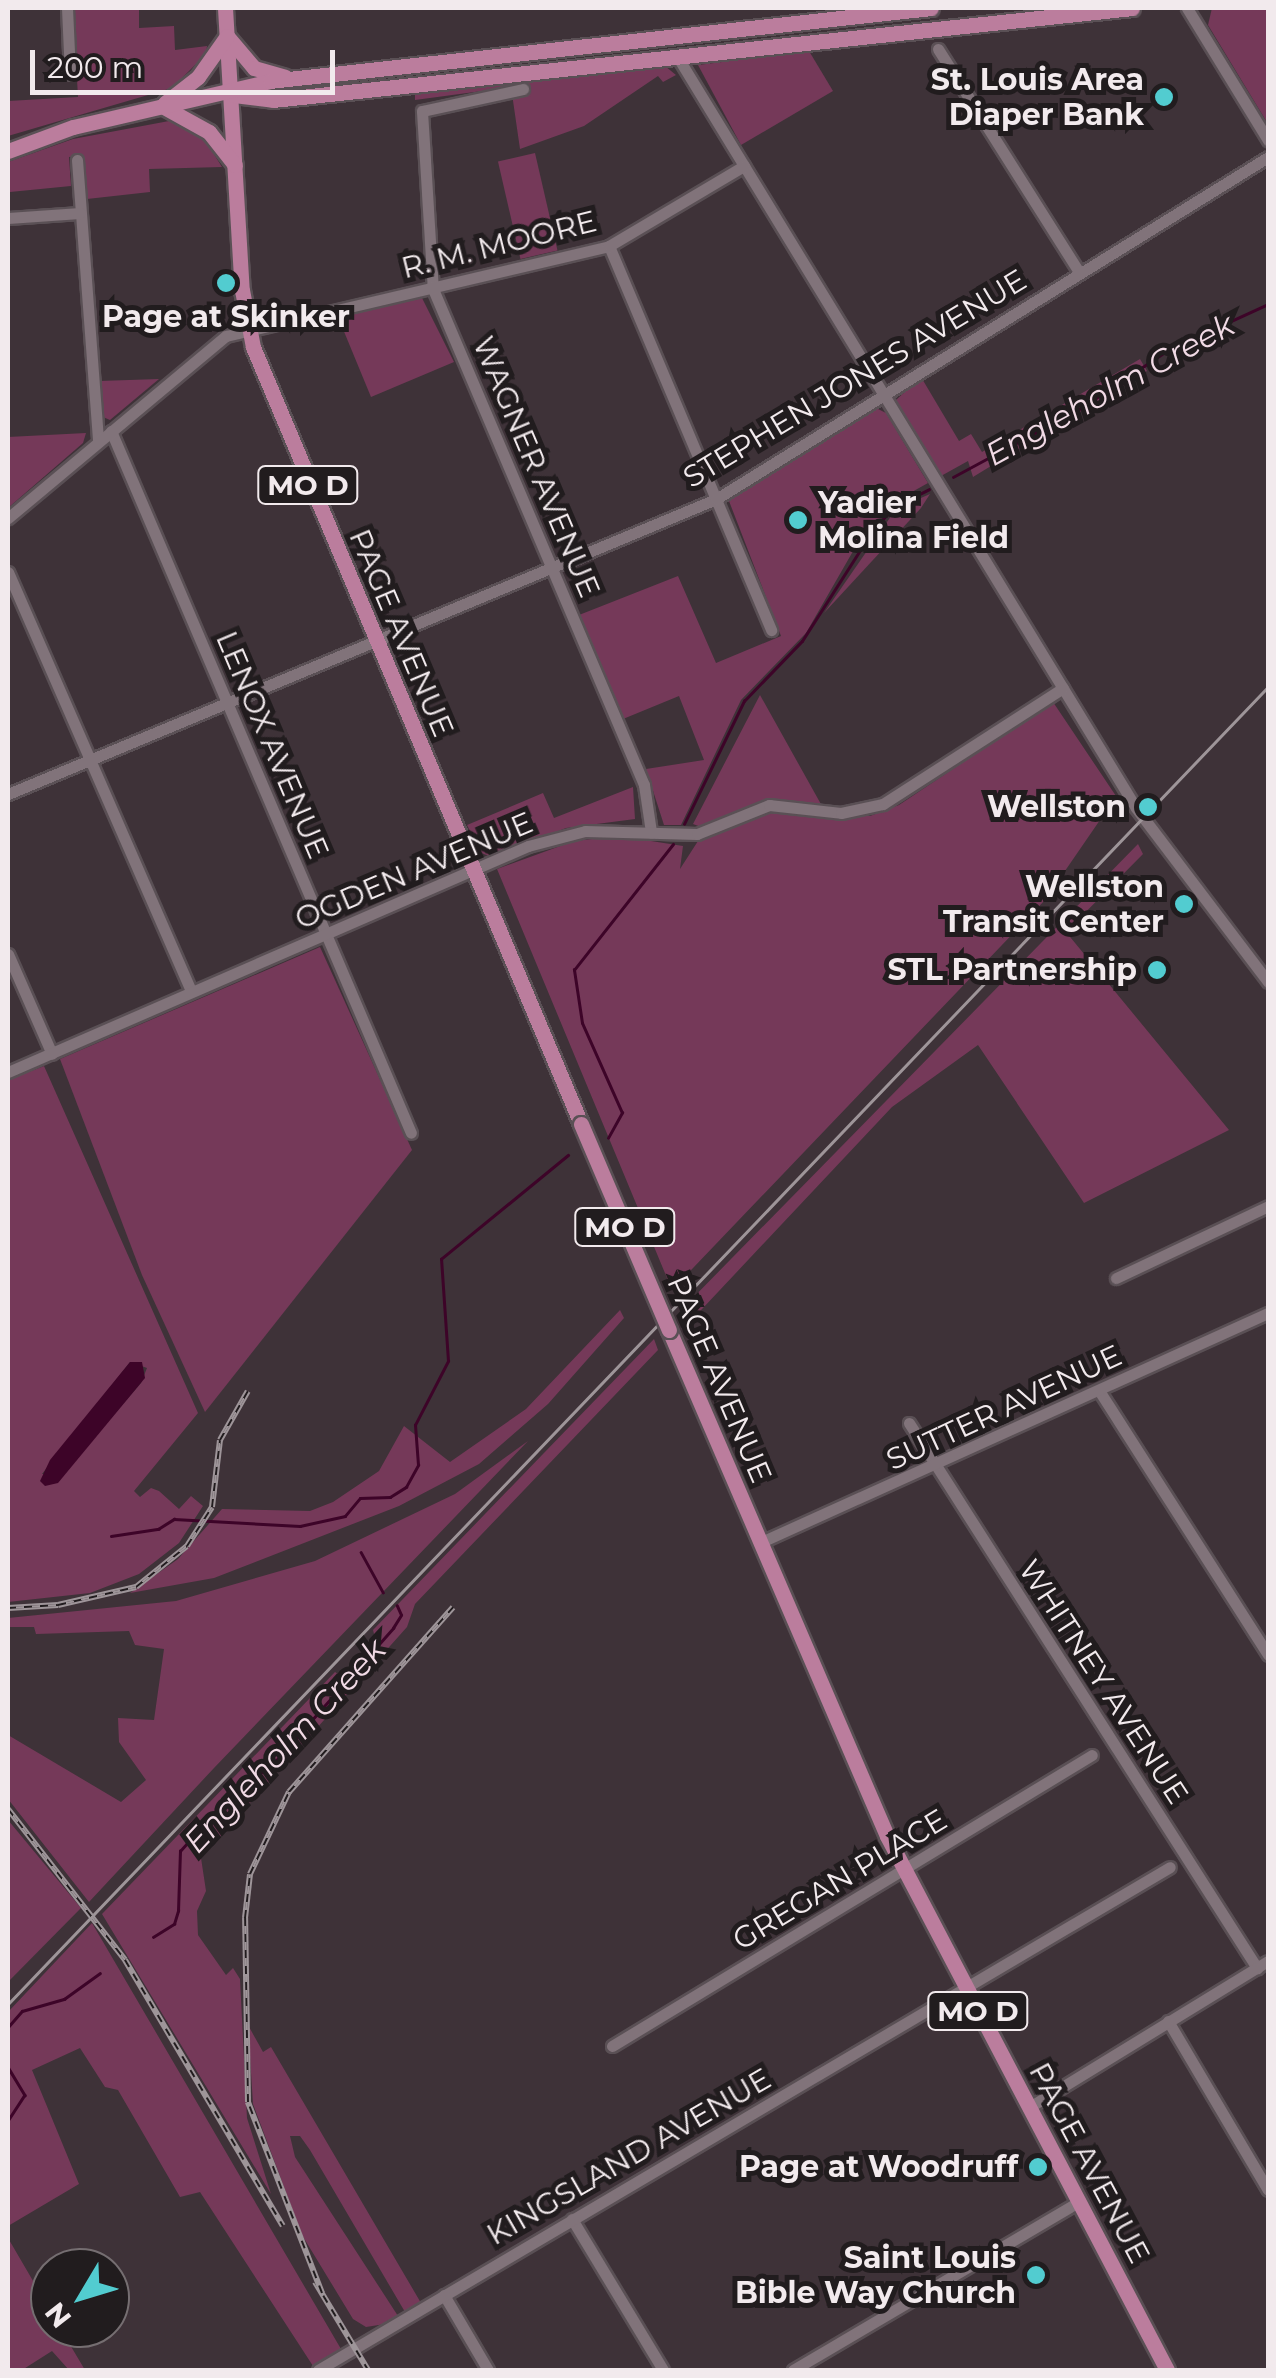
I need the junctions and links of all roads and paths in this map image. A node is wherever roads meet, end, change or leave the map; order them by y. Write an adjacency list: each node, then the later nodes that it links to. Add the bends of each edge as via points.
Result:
1 (67, 8): 9 (street)
2 (225, 8): 6 (main road, MO D)
3 (932, 8): 10 (main road)
4 (1132, 8): 8 (main road)
5 (1187, 8): 14 (street)
6 (227, 36): 10 (main road, via 254,68); 12 (main road, MO D); 13 (main road, via 198,77)
7 (938, 48): 23 (street)
8 (677, 56): 12 (main road, via 273,100); 19 (street)
9 (70, 74)
10 (294, 79): 12 (main road)
11 (523, 89): 24 (street, WAGNER AVENUE, via 422,111)
12 (230, 94): 13 (main road); 18 (main road, MO D)
13 (162, 106): 15 (main road, via 73,126); 18 (main road, via 209,132)
14 (1268, 140)
15 (8, 151)
16 (1268, 157): 23 (street, STEPHEN JONES AVENUE)
17 (76, 160): 20 (street)
18 (235, 165): 25 (main road, MO D)
19 (744, 166): 22 (street, R. M. MOORE); 26 (street)
20 (80, 213): 21 (street); 28 (street)
21 (8, 218)
22 (608, 246): 24 (street, R. M. MOORE); 29 (street)
23 (1078, 272): 26 (street, STEPHEN JONES AVENUE)
24 (432, 289): 25 (street, R. M. MOORE); 31 (street, WAGNER AVENUE)
25 (248, 329): 27 (street, R. M. MOORE, via 226,336); 34 (main road, PAGE AVENUE / MO D)
26 (882, 392): 29 (street, STEPHEN JONES AVENUE); 35 (street)
27 (111, 430): 28 (street, R. M. MOORE); 36 (street, LENOX AVENUE)
28 (98, 441): 30 (street, R. M. MOORE)
29 (716, 500): 31 (street, STEPHEN JONES AVENUE); 33 (street)
30 (8, 518)
31 (551, 568): 34 (street, STEPHEN JONES AVENUE); 39 (street, WAGNER AVENUE, via 644,785)
32 (8, 572): 37 (street)
33 (772, 630)
34 (374, 640): 36 (street, STEPHEN JONES AVENUE); 40 (main road, PAGE AVENUE / MO D)
35 (1063, 688): 39 (street, OGDEN AVENUE, via 902,794 864,811 769,805 697,834); 43 (street, via 1162,847)
36 (226, 701): 37 (street, STEPHEN JONES AVENUE); 41 (street, LENOX AVENUE)
37 (88, 759): 38 (street, STEPHEN JONES AVENUE); 44 (street)
38 (8, 794)
39 (652, 832): 40 (street, OGDEN AVENUE, via 586,831 528,846)
40 (474, 872): 41 (street, OGDEN AVENUE); 54 (main road, PAGE AVENUE / MO D, bridge)
41 (326, 934): 44 (street, OGDEN AVENUE); 47 (street, LENOX AVENUE)
42 (8, 954): 45 (street)
43 (1268, 982)
44 (191, 991): 45 (street, OGDEN AVENUE)
45 (52, 1054): 46 (street, OGDEN AVENUE)
46 (8, 1072)
47 (411, 1134)
48 (1268, 1206): 49 (street)
49 (1116, 1278)
50 (1268, 1313): 51 (street, SUTTER AVENUE)
51 (1100, 1392): 53 (street, SUTTER AVENUE); 55 (street)
52 (909, 1423): 53 (street, WHITNEY AVENUE)
53 (937, 1468): 54 (street, SUTTER AVENUE); 59 (street, WHITNEY AVENUE)
54 (759, 1543): 58 (main road, PAGE AVENUE / MO D)
55 (1268, 1655)
56 (1092, 1756): 58 (street, GREGAN PLACE)
57 (1170, 1867): 60 (street, KINGSLAND AVENUE)
58 (904, 1871): 60 (main road, PAGE AVENUE / MO D); 62 (street, GREGAN PLACE)
59 (1263, 1964): 61 (street)
60 (966, 1988): 63 (main road, PAGE AVENUE / MO D); 66 (street, KINGSLAND AVENUE)
61 (1168, 2020): 63 (street); 64 (street)
62 (612, 2046)
63 (1028, 2108): 65 (main road, PAGE AVENUE / MO D)
64 (1268, 2190)
65 (1078, 2202): 71 (street); 72 (main road, PAGE AVENUE / MO D)
66 (572, 2219): 67 (street, KINGSLAND AVENUE); 70 (street)
67 (444, 2295): 68 (street, KINGSLAND AVENUE); 69 (street)
68 (318, 2370)
69 (488, 2370)
70 (663, 2370)
71 (794, 2370)
72 (1167, 2370)

